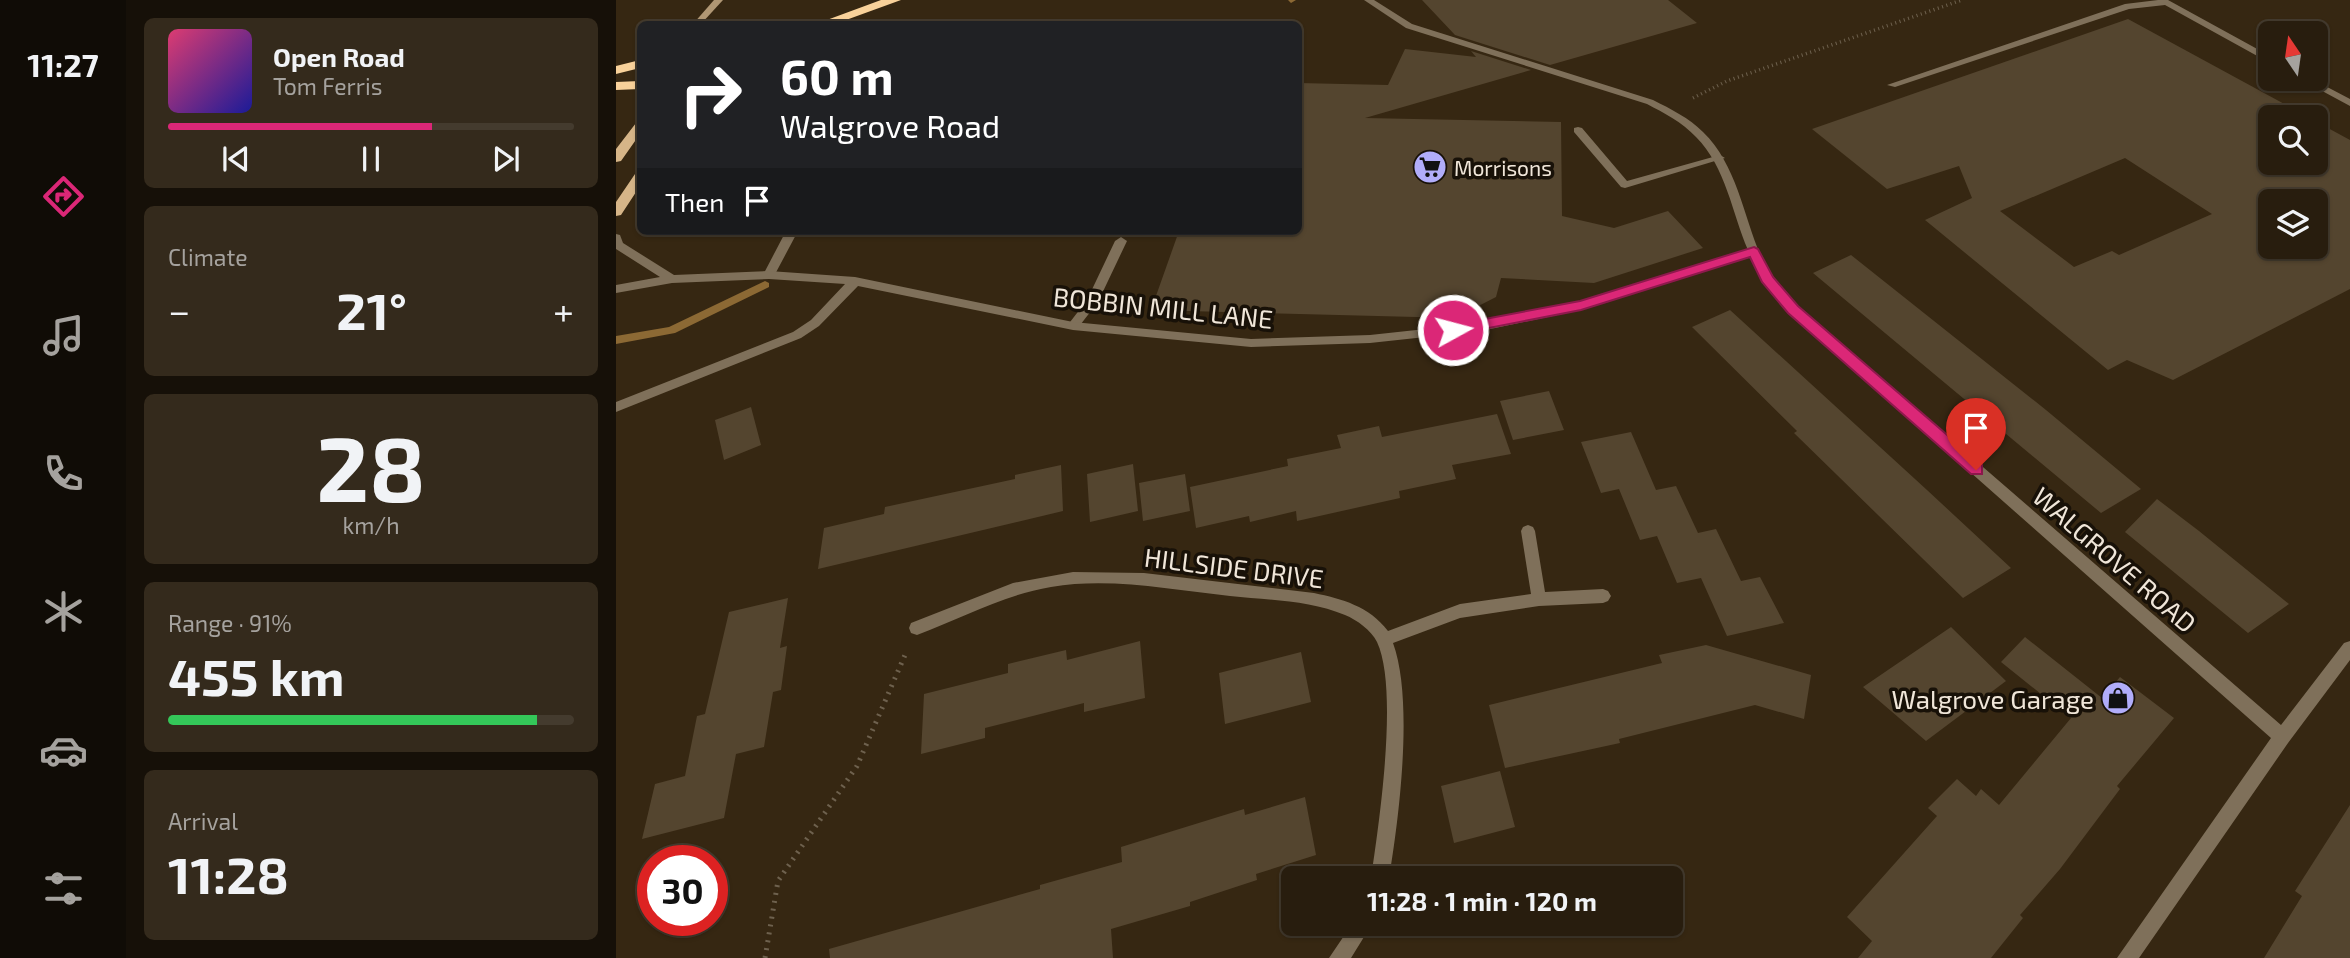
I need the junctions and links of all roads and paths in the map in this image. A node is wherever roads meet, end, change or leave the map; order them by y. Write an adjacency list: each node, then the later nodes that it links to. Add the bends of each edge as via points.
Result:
1 (719, 0): 6 (street)
2 (894, 0): 7 (highway)
3 (1368, 0): 16 (street, WALGROVE ROAD, via 1409,26)
4 (1962, 0): 16 (path, via 1702,90)
5 (2162, 2): 8 (street); 12 (street, via 2128,6)
6 (700, 21)
7 (834, 21)
8 (2258, 54)
9 (637, 65): 10 (highway)
10 (616, 70)
11 (637, 85): 13 (highway)
12 (1892, 85)
13 (616, 86)
14 (2328, 91): 15 (street)
15 (2350, 103)
16 (1676, 112): 20 (street, WALGROVE ROAD, via 1703,134)
17 (637, 130): 19 (main road)
18 (1578, 130): 20 (street, via 1625,185)
19 (616, 158)
20 (1720, 158): 26 (street, WALGROVE ROAD)
21 (637, 181): 22 (main road)
22 (616, 212)
23 (790, 235): 27 (street)
24 (616, 238): 28 (street, via 618,245)
25 (1121, 241): 31 (street, via 1092,302)
26 (1754, 252): 31 (street, BOBBIN MILL LANE, via 1581,306 1467,328 1370,339 1251,343); 39 (street, WALGROVE ROAD, via 1767,279 1793,309)
27 (769, 275): 28 (street, BOBBIN MILL LANE); 29 (street, BOBBIN MILL LANE)
28 (672, 279): 30 (street, BOBBIN MILL LANE)
29 (855, 281): 31 (street, BOBBIN MILL LANE); 32 (street, via 816,323 797,335)
30 (616, 289)
31 (1073, 326)
32 (616, 407)
33 (1528, 531): 35 (street)
34 (1603, 596): 35 (street)
35 (1539, 599): 37 (street, via 1460,611)
36 (917, 628): 37 (street, HILLSIDE DRIVE, via 996,593 1072,578 1281,595 1346,608 1369,620); 42 (path, via 857,766 778,881)
37 (1384, 639): 40 (street, via 1394,693)
38 (2350, 648): 39 (street)
39 (2282, 737): 44 (street)
40 (1382, 866)
41 (1355, 936): 43 (street)
42 (765, 958)
43 (1339, 958)
44 (2127, 958)

